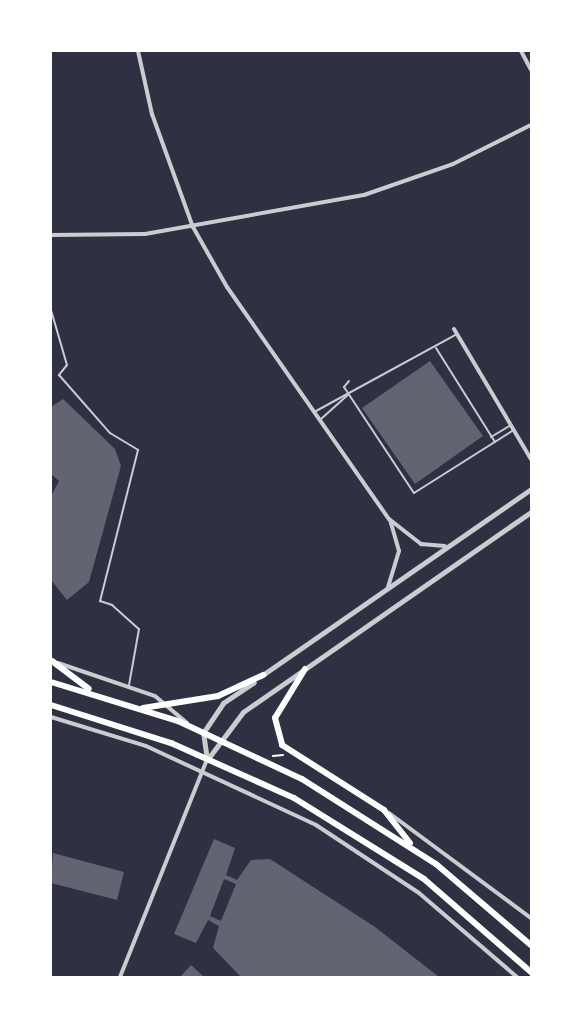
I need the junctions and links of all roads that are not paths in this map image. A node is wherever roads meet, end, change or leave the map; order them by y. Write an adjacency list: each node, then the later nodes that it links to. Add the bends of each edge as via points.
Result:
1 (138, 51): 5 (street, via 152,114)
2 (521, 51): 3 (street)
3 (531, 70)
4 (531, 125): 5 (street, via 453,164 364,195)
5 (193, 227): 6 (street); 13 (street, via 227,287)
6 (52, 237)
7 (51, 310): 28 (lane, via 67,365 59,375 110,433 138,450 100,601 112,605 139,629)
8 (454, 329): 9 (street)
9 (457, 334): 10 (lane); 15 (street)
10 (436, 346): 12 (lane); 16 (lane)
11 (349, 381): 12 (lane, via 344,387)
12 (349, 394): 13 (lane); 14 (lane); 17 (lane, via 414,494)
13 (316, 411): 14 (street)
14 (321, 419): 21 (street)
15 (513, 428): 16 (lane); 17 (lane); 18 (street)
16 (491, 437): 17 (lane)
17 (495, 442)
18 (531, 459)
19 (531, 489): 22 (street)
20 (531, 512): 25 (street)
21 (389, 519): 22 (street, via 421,543); 23 (street, via 399,551)
22 (449, 546): 23 (street)
23 (387, 588): 26 (street)
24 (52, 661): 28 (street); 29 (main road)
25 (305, 669): 36 (street, via 243,712); 39 (main road, via 275,718 282,745)
26 (262, 675): 30 (main road, via 218,696); 35 (street, via 223,704)
27 (51, 682): 29 (main road)
28 (129, 687): 30 (street)
29 (92, 692): 32 (main road)
30 (163, 702): 32 (main road); 34 (street)
31 (51, 705): 37 (main road)
32 (142, 708): 34 (main road)
33 (51, 717): 38 (street, via 146,746)
34 (193, 728): 35 (main road)
35 (203, 733): 36 (main road); 37 (street)
36 (222, 742): 37 (street); 40 (main road, via 302,779)
37 (207, 760): 38 (street); 43 (main road, via 294,798 367,840 424,879)
38 (202, 771): 44 (street); 45 (street, via 368,857 419,892)
39 (384, 810): 40 (main road); 41 (street)
40 (414, 849): 42 (main road)
41 (531, 918)
42 (531, 945)
43 (531, 972)
44 (120, 977)
45 (517, 977)

